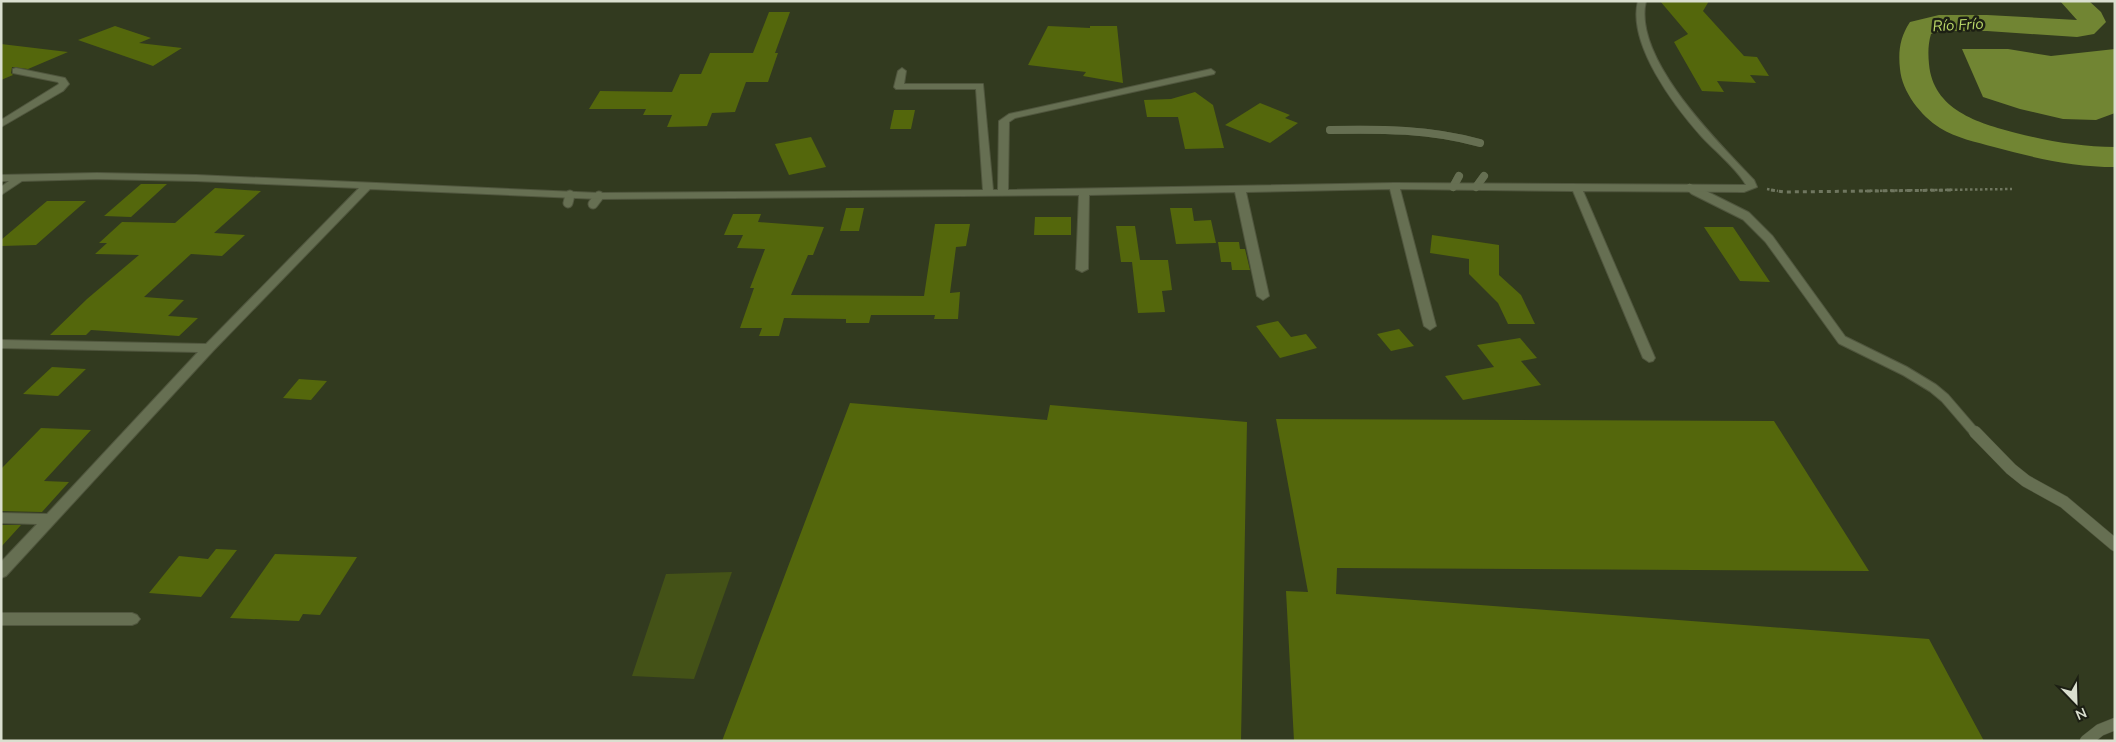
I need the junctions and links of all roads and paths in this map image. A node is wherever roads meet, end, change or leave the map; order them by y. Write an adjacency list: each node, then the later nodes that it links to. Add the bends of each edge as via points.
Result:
1 (1642, 1): 16 (street, via 1642,28 1649,52 1672,92)
2 (902, 71): 23 (street, via 899,87 980,86)
3 (16, 72): 5 (street, via 62,80 64,84)
4 (1211, 72): 24 (street, via 1012,116 1004,121)
5 (1, 124)
6 (1330, 130): 7 (lane, via 1404,129 1452,134)
7 (1480, 143)
8 (1459, 176): 13 (lane)
9 (1484, 176): 15 (lane)
10 (20, 177): 11 (street); 14 (street, via 196,178); 21 (street)
11 (1, 178)
12 (1394, 186): 13 (street); 20 (street); 27 (street)
13 (1453, 186): 15 (street)
14 (366, 187): 23 (street, via 596,200); 29 (street)
15 (1476, 187): 17 (street)
16 (1752, 187): 18 (street); 19 (path, via 1784,192)
17 (1577, 188): 18 (street); 30 (street)
18 (1690, 188): 33 (lane, via 1746,216 1769,239 1842,340 1933,388 2011,469 2064,502)
19 (2012, 189)
20 (1240, 190): 22 (street); 26 (street)
21 (1, 192)
22 (1084, 192): 24 (street); 25 (street)
23 (988, 193): 24 (street)
24 (1003, 193)
25 (1082, 269)
26 (1263, 296)
27 (1430, 326)
28 (1, 344): 29 (street)
29 (209, 348): 32 (street)
30 (1649, 358)
31 (1, 518): 32 (street)
32 (49, 519): 34 (street)
33 (2115, 545)
34 (1, 572)
35 (1, 619): 36 (street)
36 (132, 619)
37 (2115, 724): 38 (lane)
38 (2086, 741)

